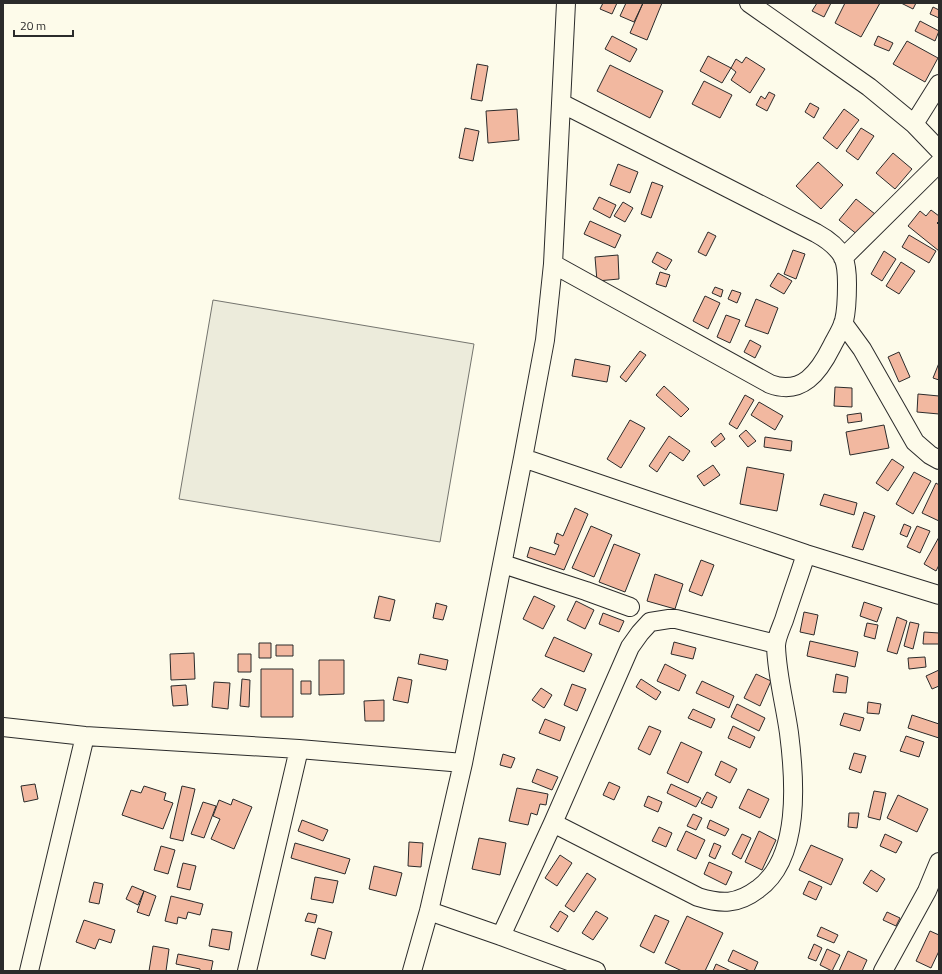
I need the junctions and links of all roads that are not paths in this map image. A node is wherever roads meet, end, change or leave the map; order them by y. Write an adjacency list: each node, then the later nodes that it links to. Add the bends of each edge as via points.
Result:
1 (566, 3): 4 (street)
2 (749, 3): 5 (street, via 870,86)
3 (939, 84): 5 (street)
4 (561, 103): 8 (street, via 816,232 836,247); 9 (street)
5 (914, 124): 6 (street)
6 (939, 150)
7 (939, 163): 8 (street)
8 (843, 258): 10 (street, via 847,283 847,307)
9 (553, 264): 10 (street, via 776,386 785,388 796,387 820,368); 11 (street, via 545,340)
10 (843, 323): 12 (street, via 862,349 915,442)
11 (523, 458): 13 (street); 14 (street)
12 (939, 460)
13 (806, 554): 15 (street); 17 (street)
14 (502, 564): 16 (street); 21 (street)
15 (939, 595)
16 (630, 607)
17 (776, 644): 22 (street, via 676,619 650,622 630,647); 22 (street, via 791,752 791,831 785,854 764,885 754,893 737,900 712,901)
18 (3, 727): 19 (street)
19 (85, 736): 20 (street); 27 (street)
20 (299, 749): 21 (street); 28 (street)
21 (464, 763): 25 (street)
22 (553, 823): 26 (street)
23 (939, 862): 24 (street)
24 (933, 894): 31 (street)
25 (429, 911): 26 (street); 29 (street)
26 (501, 936): 30 (street)
27 (29, 971)
28 (247, 971)
29 (412, 971)
30 (596, 971)
31 (883, 971)

